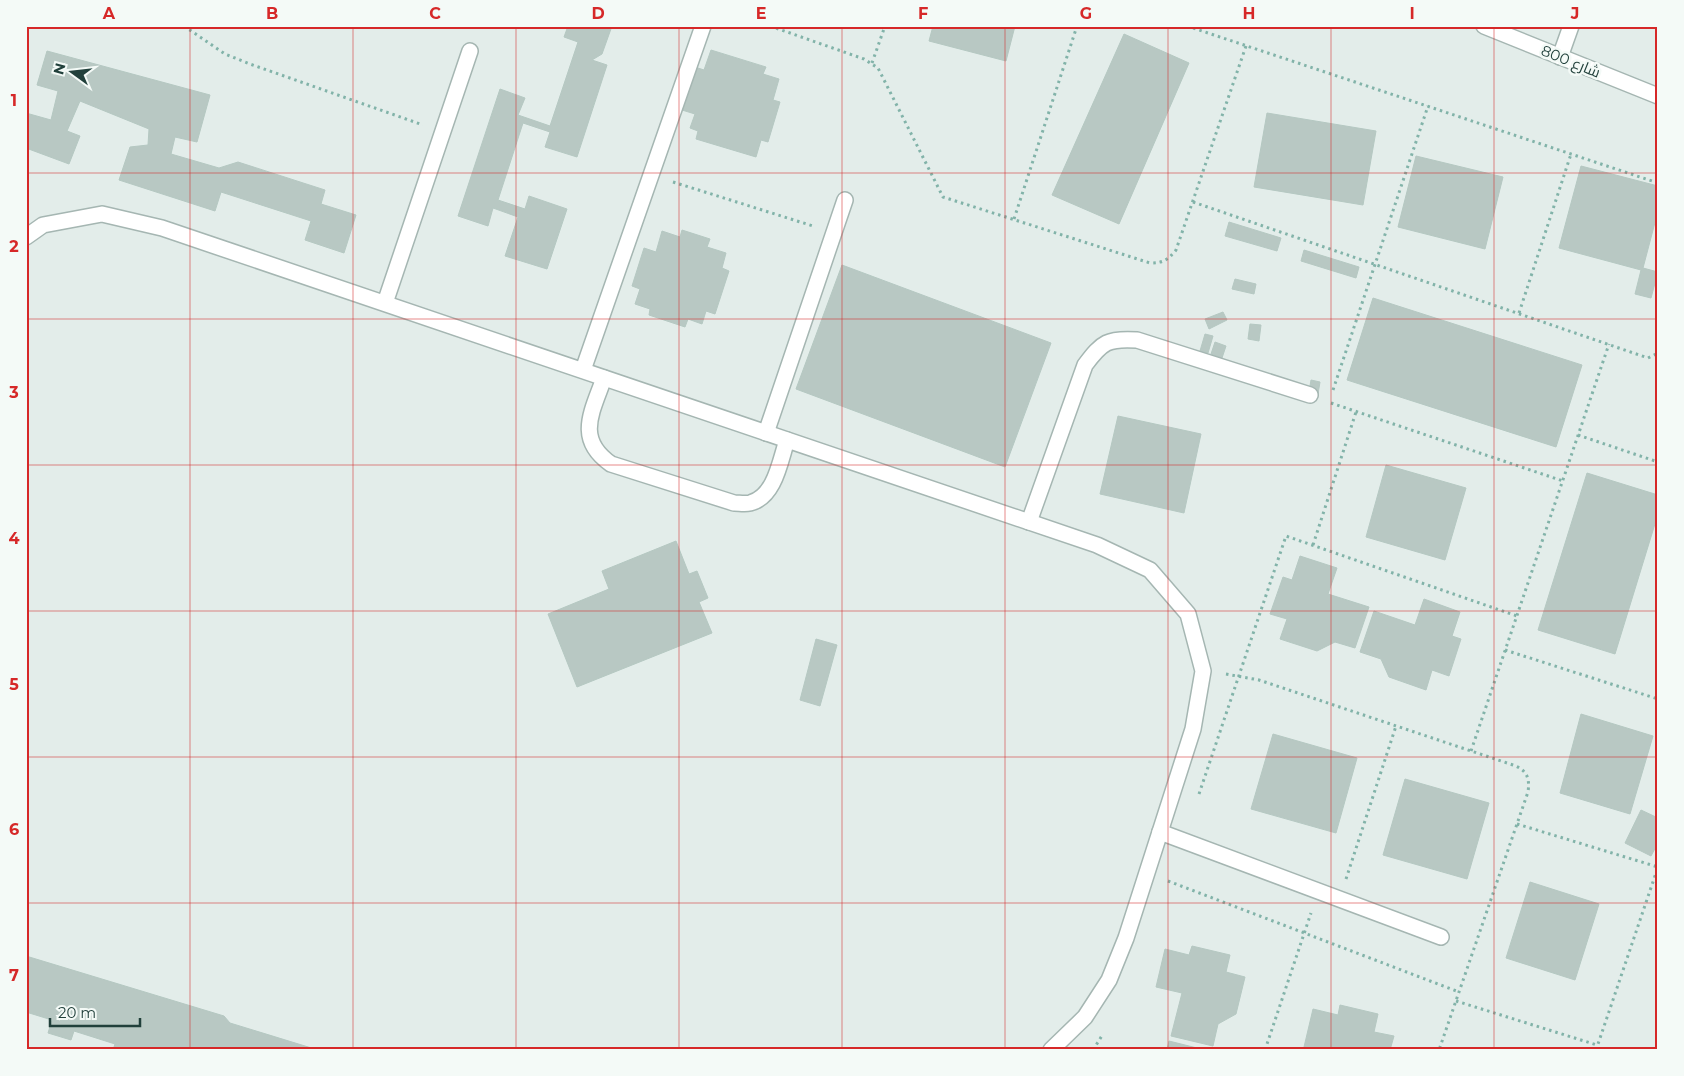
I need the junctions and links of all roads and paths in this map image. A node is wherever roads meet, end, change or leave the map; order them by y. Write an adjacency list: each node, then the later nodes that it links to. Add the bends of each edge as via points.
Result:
1 (184, 26): 15 (path, via 225,54)
2 (702, 26): 17 (street)
3 (770, 26): 12 (path)
4 (885, 26): 12 (path)
5 (1077, 26): 21 (path)
6 (1187, 26): 9 (path)
7 (1484, 26): 11 (street, شارع 800)
8 (1571, 26): 11 (street)
9 (1246, 46): 14 (path); 20 (path)
10 (470, 51): 15 (street)
11 (1560, 57): 13 (street, شارع 800)
12 (872, 62): 21 (path, via 883,74 943,197)
13 (1658, 96)
14 (1428, 106): 16 (path); 24 (path)
15 (442, 131): 25 (street)
16 (1571, 154): 18 (path); 26 (path)
17 (651, 175): 22 (path); 29 (street)
18 (1658, 182)
19 (845, 200): 22 (street)
20 (1193, 202): 21 (path, via 1176,250 1170,259 1161,263 1150,263); 24 (path)
21 (1014, 219)
22 (834, 232): 34 (street)
23 (26, 237): 25 (street, via 43,225 102,214 162,228)
24 (1375, 264): 26 (path); 32 (path)
25 (385, 303): 29 (street)
26 (1519, 313): 27 (path)
27 (1610, 344): 28 (path, via 1648,358); 35 (path)
28 (1658, 353)
29 (583, 370): 30 (street)
30 (604, 378): 34 (street); 36 (street, via 589,423 590,440 598,454 611,464 734,503 750,503 765,494 774,480)
31 (1310, 395): 32 (path); 39 (street, via 1137,340 1116,338 1097,348 1085,365)
32 (1329, 402): 33 (path)
33 (1356, 412): 38 (path); 40 (path)
34 (766, 433): 36 (street)
35 (1578, 435): 37 (path); 38 (path)
36 (787, 440): 39 (street)
37 (1658, 462)
38 (1563, 481): 41 (path)
39 (1029, 522): 43 (street, via 1096,545 1150,570 1188,614)
40 (1313, 545): 41 (path); 44 (path, via 1286,536)
41 (1517, 616): 42 (path)
42 (1505, 650): 45 (path); 47 (path)
43 (1203, 671): 44 (path); 49 (street, via 1193,729)
44 (1240, 676): 46 (path)
45 (1658, 699)
46 (1396, 726): 47 (path); 53 (path)
47 (1471, 751): 48 (path, via 1522,769 1527,775 1530,783)
48 (1517, 824): 50 (path); 56 (path)
49 (1160, 832): 52 (street); 59 (street, via 1109,980 1084,1017)
50 (1658, 867): 58 (path)
51 (1168, 881): 54 (path)
52 (1319, 891): 53 (street); 54 (path)
53 (1340, 898): 55 (street)
54 (1305, 933): 56 (path); 60 (path)
55 (1442, 936)
56 (1459, 992): 57 (path)
57 (1456, 1001): 58 (path); 61 (path)
58 (1597, 1045): 62 (path)
59 (1051, 1050)
60 (1264, 1050)
61 (1440, 1050)
62 (1596, 1050)

